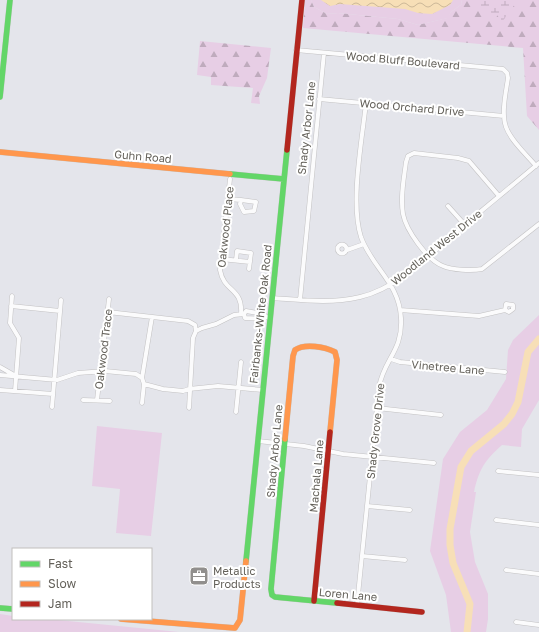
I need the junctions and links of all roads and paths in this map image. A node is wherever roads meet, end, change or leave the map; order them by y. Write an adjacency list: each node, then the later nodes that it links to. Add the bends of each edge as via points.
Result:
1 (10, 0): 5 (street)
2 (302, 0): 3 (street, Fairbanks-White Oak Road)
3 (296, 50): 4 (street, Wood Bluff Boulevard); 12 (street, Fairbanks-White Oak Road)
4 (324, 53): 6 (street, Shady Arbor Lane); 8 (street, Wood Bluff Boulevard, via 503,69 507,73)
5 (0, 97)
6 (319, 99): 7 (street, Wood Orchard Drive); 31 (street, Shady Arbor Lane)
7 (366, 103): 8 (street, Wood Orchard Drive); 19 (street, Shady Grove Drive, via 356,204)
8 (504, 116): 10 (street, via 509,133)
9 (0, 152): 12 (street, Guhn Road)
10 (538, 165): 13 (street, Woodland West Drive)
11 (230, 179): 14 (street, Oakwood Place)
12 (284, 180): 28 (street, Fairbanks-White Oak Road)
13 (499, 196): 18 (street, Woodland West Drive); 21 (street, via 472,163 462,159 414,153 408,156 402,204 404,217 411,232)
14 (228, 199): 15 (street); 22 (street, Oakwood Place)
15 (241, 200)
16 (448, 206): 18 (street)
17 (539, 224): 21 (street, via 482,269 446,267)
18 (465, 225): 21 (street, Woodland West Drive)
19 (364, 244): 20 (street); 26 (street, Shady Grove Drive)
20 (347, 250)
21 (428, 255): 26 (street, Woodland West Drive)
22 (221, 259): 23 (street); 37 (street, Oakwood Place, via 221,275 225,284 239,295)
23 (236, 260): 24 (street); 24 (street, via 237,251 251,253)
24 (250, 262): 25 (street)
25 (249, 269)
26 (391, 284): 31 (street, Woodland West Drive, via 349,300); 33 (street, Shady Grove Drive)
27 (12, 296): 32 (street)
28 (272, 298): 31 (street, Woodland West Drive); 39 (street, Fairbanks-White Oak Road)
29 (109, 299): 36 (street, Oakwood Trace)
30 (61, 300): 35 (street)
31 (300, 300)
32 (11, 306): 35 (street); 48 (street, via 10,323 19,338)
33 (400, 310): 34 (street, via 479,316); 42 (street, Shady Grove Drive, via 400,337)
34 (504, 310)
35 (60, 311): 50 (street)
36 (108, 312): 38 (street); 45 (street, Oakwood Trace)
37 (242, 314): 39 (street, via 245,318); 40 (street)
38 (152, 317): 40 (street, via 188,322 195,325); 49 (street)
39 (268, 317): 55 (street, Fairbanks-White Oak Road)
40 (196, 332): 53 (street, via 193,338)
41 (335, 352): 68 (street, Shady Arbor Lane, via 330,349 302,347 295,350); 69 (street, Machala Lane, via 337,360)
42 (391, 359): 46 (street, Vinetree Lane); 64 (street, Shady Grove Drive, via 381,377)
43 (241, 362): 52 (street)
44 (0, 367): 48 (street)
45 (100, 371): 49 (street, via 136,374); 50 (street, via 78,373); 59 (street, Oakwood Trace)
46 (505, 372)
47 (0, 375): 48 (street)
48 (16, 376): 50 (street); 56 (street)
49 (142, 378): 51 (street)
50 (54, 380): 57 (street)
51 (144, 384): 53 (street, via 170,390); 61 (street)
52 (238, 387): 53 (street); 55 (street); 65 (street)
53 (190, 389): 63 (street)
54 (0, 390): 56 (street)
55 (263, 390): 67 (street, Fairbanks-White Oak Road)
56 (15, 391): 57 (street)
57 (53, 394): 62 (street)
58 (83, 400): 59 (street)
59 (97, 400): 60 (street)
60 (110, 401)
61 (142, 403)
62 (52, 407)
63 (189, 408)
64 (377, 408): 66 (street); 70 (street, Shady Grove Drive)
65 (236, 412)
66 (441, 415)
67 (258, 441): 68 (street); 88 (street, Fairbanks-White Oak Road, via 240,620 235,628 231,630)
68 (285, 443): 69 (street); 82 (street, Shady Arbor Lane)
69 (328, 451): 70 (street); 83 (street, Machala Lane)
70 (372, 457): 71 (street); 74 (street, Shady Grove Drive)
71 (434, 463)
72 (498, 471): 73 (street)
73 (539, 475)
74 (367, 506): 75 (street); 78 (street, Shady Grove Drive)
75 (410, 510)
76 (496, 520): 77 (street)
77 (539, 525)
78 (362, 556): 79 (street); 84 (street, Shady Grove Drive)
79 (405, 560)
80 (506, 570): 81 (street)
81 (539, 574)
82 (272, 595): 83 (street, Loren Lane)
83 (314, 601): 84 (street, Loren Lane)
84 (358, 605): 87 (street, Loren Lane)
85 (0, 608): 86 (street)
86 (12, 609)
87 (422, 612)
88 (131, 620)
89 (516, 622): 90 (street)
90 (539, 625)

